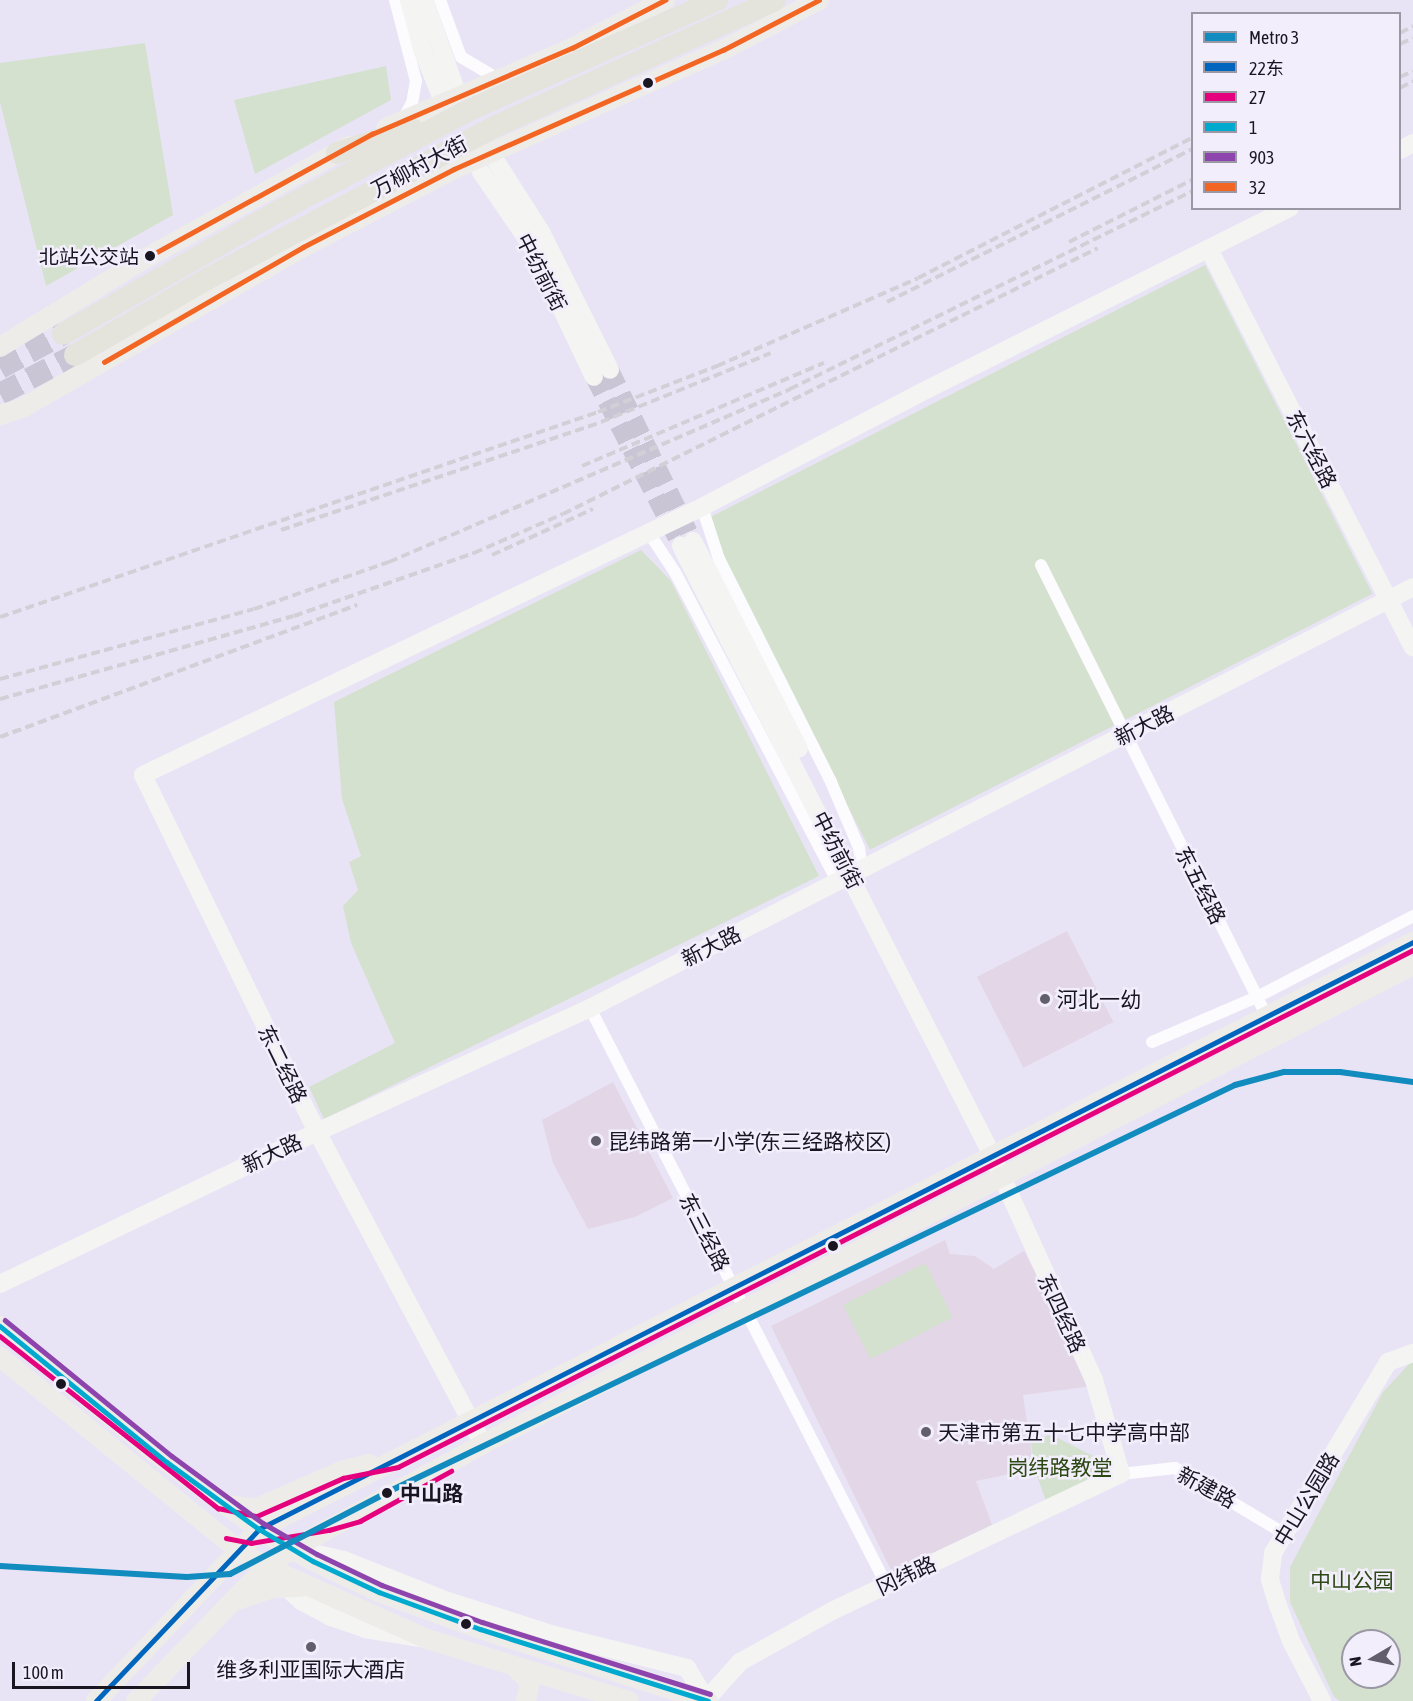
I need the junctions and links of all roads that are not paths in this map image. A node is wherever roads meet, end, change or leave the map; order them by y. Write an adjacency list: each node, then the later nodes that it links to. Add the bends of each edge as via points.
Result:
1 (395, 0): 15 (street, via 416,81 412,103)
2 (409, 0): 3 (street, via 422,49 448,91)
3 (424, 0)
4 (440, 0): 13 (street, via 462,57)
5 (665, 0): 13 (main road, via 627,22)
6 (696, 0): 11 (main road)
7 (717, 0): 11 (highway, 万柳村大街)
8 (775, 0): 12 (highway, 万柳村大街)
9 (811, 0): 12 (main road, via 715,37)
10 (819, 0): 20 (main road, via 732,45 495,149)
11 (629, 41): 14 (highway, 万柳村大街)
12 (685, 42): 16 (highway, 万柳村大街)
13 (500, 80): 15 (main road)
14 (467, 111): 17 (highway); 22 (highway, 万柳村大街, via 279,211)
15 (402, 121): 17 (main road)
16 (474, 137): 20 (main road); 24 (highway, 万柳村大街)
17 (337, 153): 23 (main road, via 146,258)
18 (489, 167): 25 (street, 中纺前街)
19 (1286, 210): 21 (street)
20 (359, 218): 26 (main road, via 22,408)
21 (1210, 251): 27 (street, via 918,394); 32 (street, 东六经路)
22 (63, 334)
23 (0, 347)
24 (75, 355)
25 (602, 374)
26 (0, 415)
27 (702, 507): 28 (street); 35 (street, via 719,559 835,791 859,848)
28 (649, 533): 35 (street); 44 (street, 东二经路, via 143,775)
29 (687, 543): 35 (street, 中纺前街)
30 (1041, 565): 34 (street, 东五经路)
31 (1413, 587): 32 (street, 新大路)
32 (1389, 599): 33 (street, 东六经路); 34 (street, 新大路)
33 (1413, 647)
34 (1125, 734): 35 (street, 新大路); 39 (street, 东五经路)
35 (850, 876): 40 (street, 新大路); 45 (street, 中纺前街)
36 (1413, 916): 39 (street)
37 (1413, 942): 41 (main road)
38 (1413, 965): 42 (main road)
39 (1257, 997): 41 (street, 东五经路); 43 (street)
40 (590, 1008): 44 (street, 新大路); 48 (street, 东三经路)
41 (1267, 1017): 42 (street, 东五经路); 45 (main road)
42 (1276, 1036): 46 (main road)
43 (1152, 1042)
44 (316, 1132): 47 (street, 新大路); 53 (street, 东二经路)
45 (992, 1155): 46 (street, 东四经路); 48 (main road)
46 (1002, 1179): 49 (main road); 56 (street, 东四经路, via 1094,1380)
47 (0, 1284)
48 (734, 1288): 49 (street, 东三经路); 53 (main road)
49 (745, 1310): 54 (main road); 65 (street, 东三经路)
50 (0, 1326): 57 (main road)
51 (1413, 1353): 59 (street, 中山公园路, via 1388,1362)
52 (0, 1357): 60 (main road, via 186,1509)
53 (471, 1422): 54 (street, 东二经路); 55 (main road)
54 (483, 1444): 58 (main road)
55 (395, 1460): 57 (main road, via 341,1471 255,1509); 60 (main road)
56 (1121, 1474): 59 (street, 新建路, via 1175,1467); 65 (street, 冈纬路)
57 (222, 1502): 60 (main road)
58 (356, 1514): 60 (main road, via 297,1531); 61 (main road); 62 (main road, via 332,1535)
59 (1285, 1534): 79 (street, 中山公园路, via 1273,1553 1270,1579 1291,1641)
60 (253, 1537): 61 (main road); 63 (main road); 67 (main road)
61 (292, 1549): 62 (street); 63 (main road); 64 (main road)
62 (328, 1556): 64 (main road); 71 (street)
63 (266, 1564): 64 (main road); 66 (street); 67 (main road, via 230,1570); 68 (main road); 69 (main road)
64 (357, 1582): 71 (main road)
65 (886, 1584): 74 (street, 冈纬路, via 740,1662)
66 (284, 1587): 68 (main road); 69 (main road, via 260,1590); 70 (street, via 301,1601 349,1624)
67 (200, 1588): 75 (main road)
68 (309, 1588): 70 (main road)
69 (226, 1607): 76 (main road)
70 (427, 1639): 72 (main road)
71 (552, 1643): 73 (street); 74 (main road)
72 (515, 1667): 73 (main road); 77 (main road, via 530,1682)
73 (541, 1674): 77 (street); 78 (main road)
74 (707, 1700)
75 (96, 1701)
76 (136, 1701)
77 (526, 1701)
78 (629, 1701)
79 (1322, 1701)

